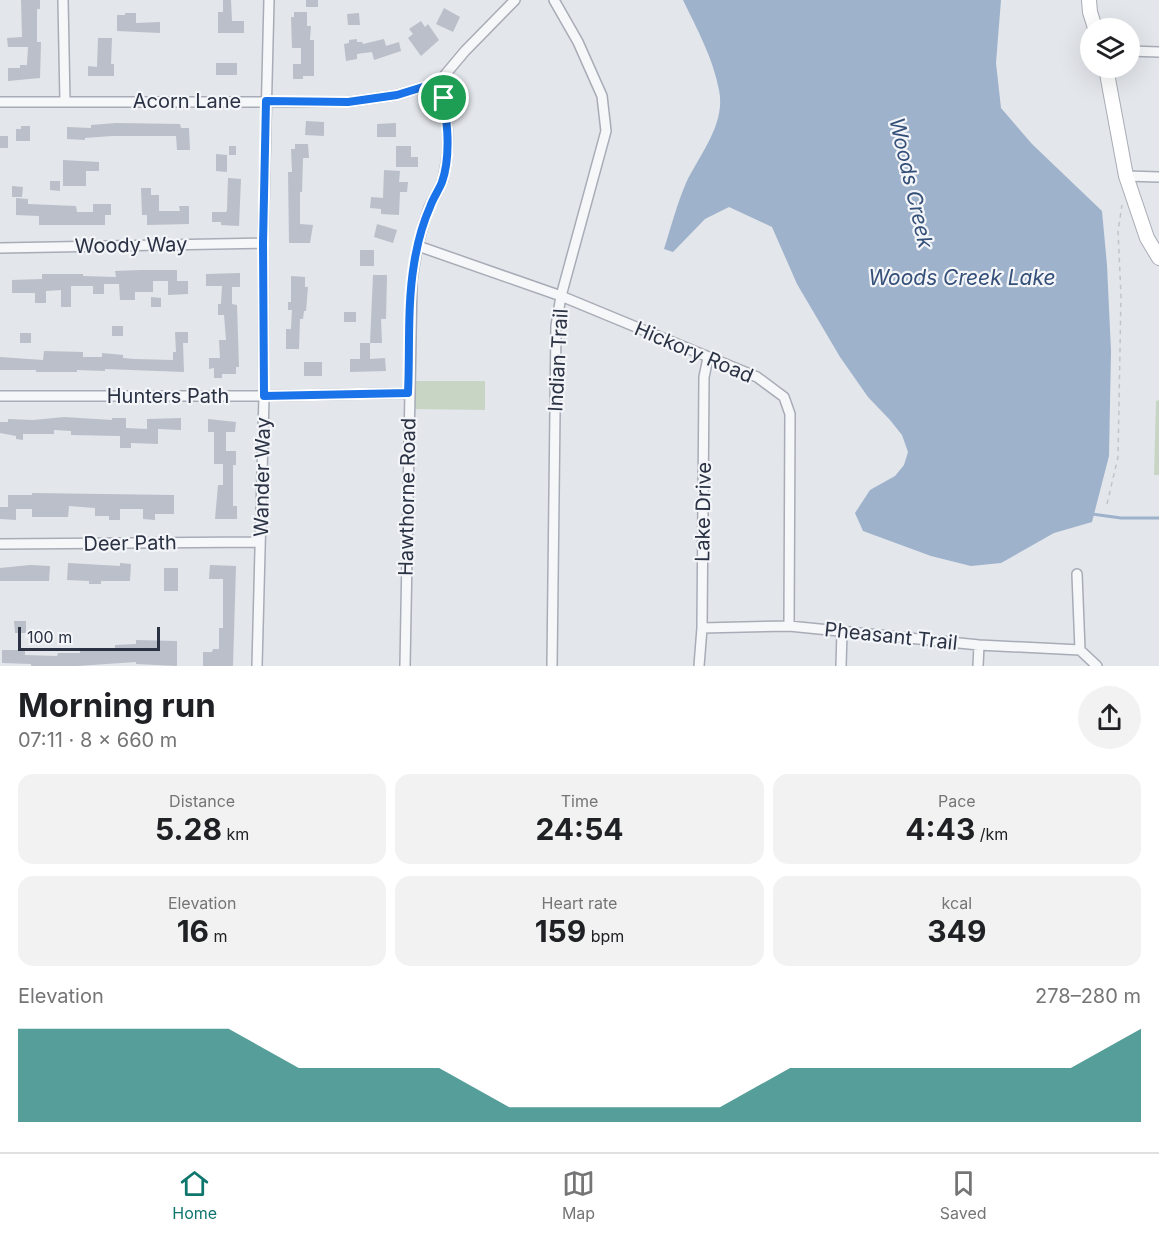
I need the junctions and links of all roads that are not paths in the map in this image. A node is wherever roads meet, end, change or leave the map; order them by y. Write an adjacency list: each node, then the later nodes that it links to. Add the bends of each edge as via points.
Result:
1 (63, 0): 13 (street)
2 (269, 0): 11 (street, Wander Way)
3 (515, 0): 10 (street)
4 (554, 0): 20 (street, Indian Trail, via 602,96 606,131)
5 (1089, 0): 6 (street)
6 (1092, 18)
7 (1140, 51): 8 (street)
8 (1159, 52)
9 (1108, 78): 14 (street)
10 (439, 82): 11 (street, Acorn Lane, via 397,95 348,102); 17 (street, Hawthorne Road, via 447,129 446,160)
11 (266, 101): 13 (street, Acorn Lane); 16 (street, Wander Way)
12 (0, 102): 13 (street, Acorn Lane)
13 (65, 102)
14 (1126, 176): 15 (street); 19 (street, via 1147,238)
15 (1159, 177)
16 (263, 243): 18 (street, Woody Way); 24 (street, Wander Way)
17 (418, 246): 20 (street, Hickory Road); 22 (street, Hawthorne Road, via 412,281)
18 (0, 248)
19 (1159, 258)
20 (561, 296): 21 (street, Hickory Road); 35 (street, Indian Trail, via 556,326)
21 (708, 358): 28 (street, Hickory Road, via 757,377 784,397 790,414); 29 (street, Lake Drive, via 704,377)
22 (408, 393): 24 (street, Hunters Path); 34 (street, Hawthorne Road)
23 (0, 396): 24 (street, Hunters Path)
24 (264, 396): 25 (street, Wander Way)
25 (260, 542): 26 (street, Deer Path); 33 (street, Wander Way)
26 (0, 544)
27 (1077, 574): 32 (street)
28 (789, 626): 29 (street, Pheasant Trail); 30 (street, Pheasant Trail)
29 (702, 628): 36 (street, Lake Drive)
30 (842, 631): 31 (street, Pheasant Trail); 37 (street)
31 (979, 645): 32 (street, Pheasant Trail); 38 (street)
32 (1080, 650): 39 (street)
33 (258, 666)
34 (405, 666)
35 (552, 666)
36 (699, 666)
37 (841, 666)
38 (978, 666)
39 (1097, 666)

